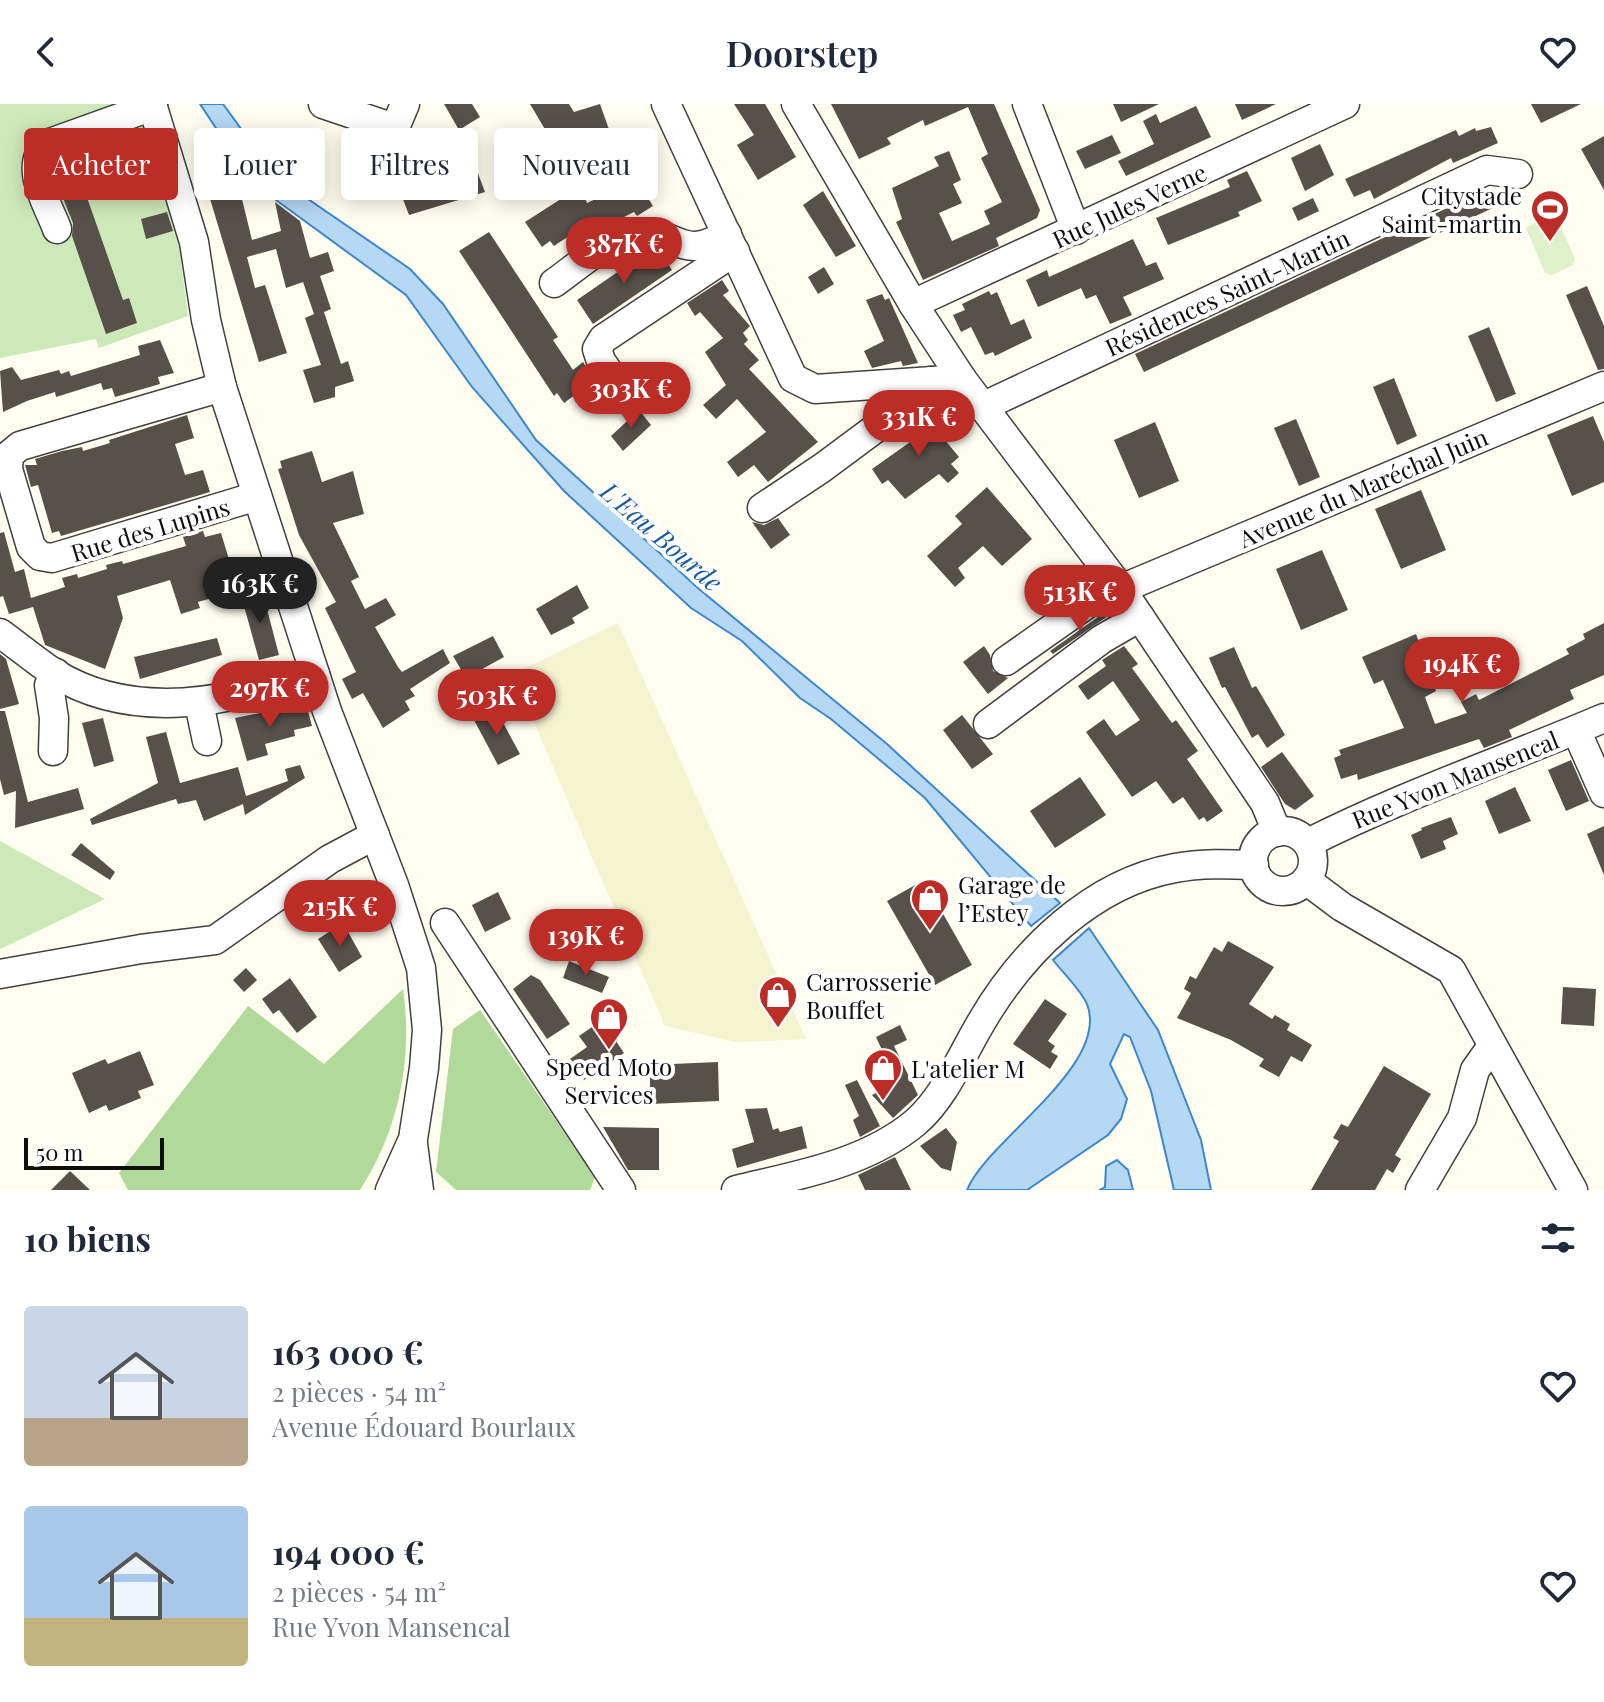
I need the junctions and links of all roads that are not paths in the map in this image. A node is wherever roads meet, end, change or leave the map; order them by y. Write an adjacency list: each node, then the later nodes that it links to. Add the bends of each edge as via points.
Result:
1 (323, 104): 2 (street, via 388,126 397,123)
2 (405, 104)
3 (666, 104): 11 (street)
4 (796, 104): 13 (street)
5 (1027, 104): 10 (street)
6 (1345, 104): 10 (street, Rue Jules Verne)
7 (153, 105): 9 (street, via 47,144 37,154 34,167); 18 (street, via 194,242)
8 (1518, 174): 19 (street, Résidences Saint-Martin, via 1487,170)
9 (57, 229)
10 (1076, 230): 13 (street, Rue Jules Verne)
11 (731, 242): 12 (street, via 693,249 661,236 630,235); 15 (street, via 793,378 801,385 815,389); 16 (street, via 603,339 597,349)
12 (554, 283)
13 (913, 304): 14 (street)
14 (962, 379): 15 (street); 19 (street)
15 (931, 381): 21 (street, via 903,408)
16 (617, 384)
17 (1604, 386): 22 (street, Avenue du Maréchal Juin)
18 (222, 387): 20 (street); 20 (street, Rue des Lupins, via 20,446 9,455 8,469 31,547 52,558)
19 (982, 407): 22 (street)
20 (257, 496): 27 (street)
21 (762, 508)
22 (1119, 586): 23 (street); 25 (street, Avenue du Maréchal Juin)
23 (1140, 617): 30 (street); 35 (street, via 1265,803)
24 (0, 633): 26 (street)
25 (1006, 661)
26 (56, 673): 28 (street, via 129,699); 33 (street, via 49,685)
27 (315, 674): 28 (street); 36 (street)
28 (199, 703): 32 (street)
29 (1604, 718): 31 (street, Rue Yvon Mansencal)
30 (988, 724)
31 (1576, 730): 34 (street); 37 (street, Rue Yvon Mansencal, via 1389,804)
32 (207, 741)
33 (53, 751)
34 (1604, 793)
35 (1277, 832): 37 (street, via 1294,833); 38 (street, via 1257,848)
36 (375, 835): 41 (street, via 330,859 215,940); 43 (street, via 414,943 426,1005 424,1068)
37 (1308, 843): 39 (street, via 1313,862)
38 (1254, 865): 39 (street, via 1262,882 1280,891); 44 (street, via 1176,867 1145,875 1086,908 1032,952 1001,989 931,1107)
39 (1306, 880): 42 (street, via 1451,970)
40 (445, 923): 47 (street)
41 (0, 974)
42 (1492, 1046): 49 (street, via 1475,1070 1462,1118); 50 (street)
43 (413, 1139): 45 (street); 46 (street)
44 (813, 1182): 48 (street)
45 (390, 1190)
46 (419, 1190)
47 (621, 1190)
48 (736, 1190)
49 (1420, 1190)
50 (1573, 1190)

